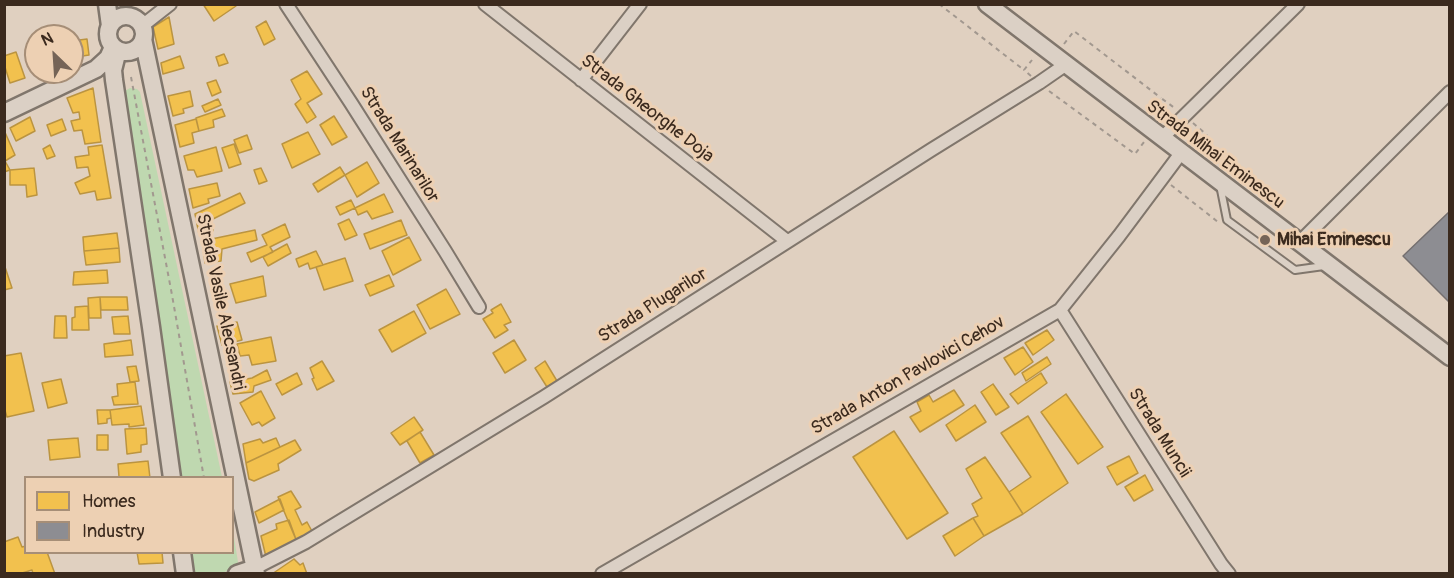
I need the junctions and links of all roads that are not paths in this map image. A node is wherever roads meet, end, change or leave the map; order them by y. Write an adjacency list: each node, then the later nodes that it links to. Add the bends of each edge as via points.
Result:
1 (107, 4): 9 (street)
2 (170, 4): 8 (street)
3 (286, 4): 21 (street, Strada Marinarilor)
4 (485, 4): 12 (street, Strada Gheorghe Doja)
5 (640, 4): 12 (street)
6 (987, 4): 11 (street, Strada Mihai Eminescu)
7 (1298, 4): 15 (street)
8 (138, 22): 9 (street, via 124,17); 10 (street, via 138,48 123,52); 27 (street, Strada Vasile Alecsandri)
9 (110, 26): 10 (street, via 109,37)
10 (116, 49): 14 (street, via 96,69); 24 (street, via 114,80)
11 (1065, 65): 15 (street, Strada Mihai Eminescu); 18 (street, Strada Plugarilor)
12 (581, 80): 18 (street, Strada Gheorghe Doja)
13 (1449, 92): 19 (street)
14 (4, 113)
15 (1162, 138): 16 (street, Strada Mihai Eminescu)
16 (1181, 153): 17 (street, Strada Mihai Eminescu); 22 (street, Strada Anton Pavlovici Cehov)
17 (1219, 182): 19 (street, Strada Mihai Eminescu); 20 (lane, via 1227,220 1295,270)
18 (787, 241): 27 (street, Strada Plugarilor, via 487,432)
19 (1299, 243): 20 (street, Strada Mihai Eminescu)
20 (1328, 265): 23 (street, Strada Mihai Eminescu)
21 (478, 307)
22 (1060, 310): 26 (street, Strada Muncii); 30 (street, Strada Anton Pavlovici Cehov)
23 (1449, 357)
24 (172, 476)
25 (183, 554): 28 (street)
26 (1221, 570)
27 (256, 571): 29 (street)
28 (186, 573)
29 (237, 573)
30 (602, 573)

